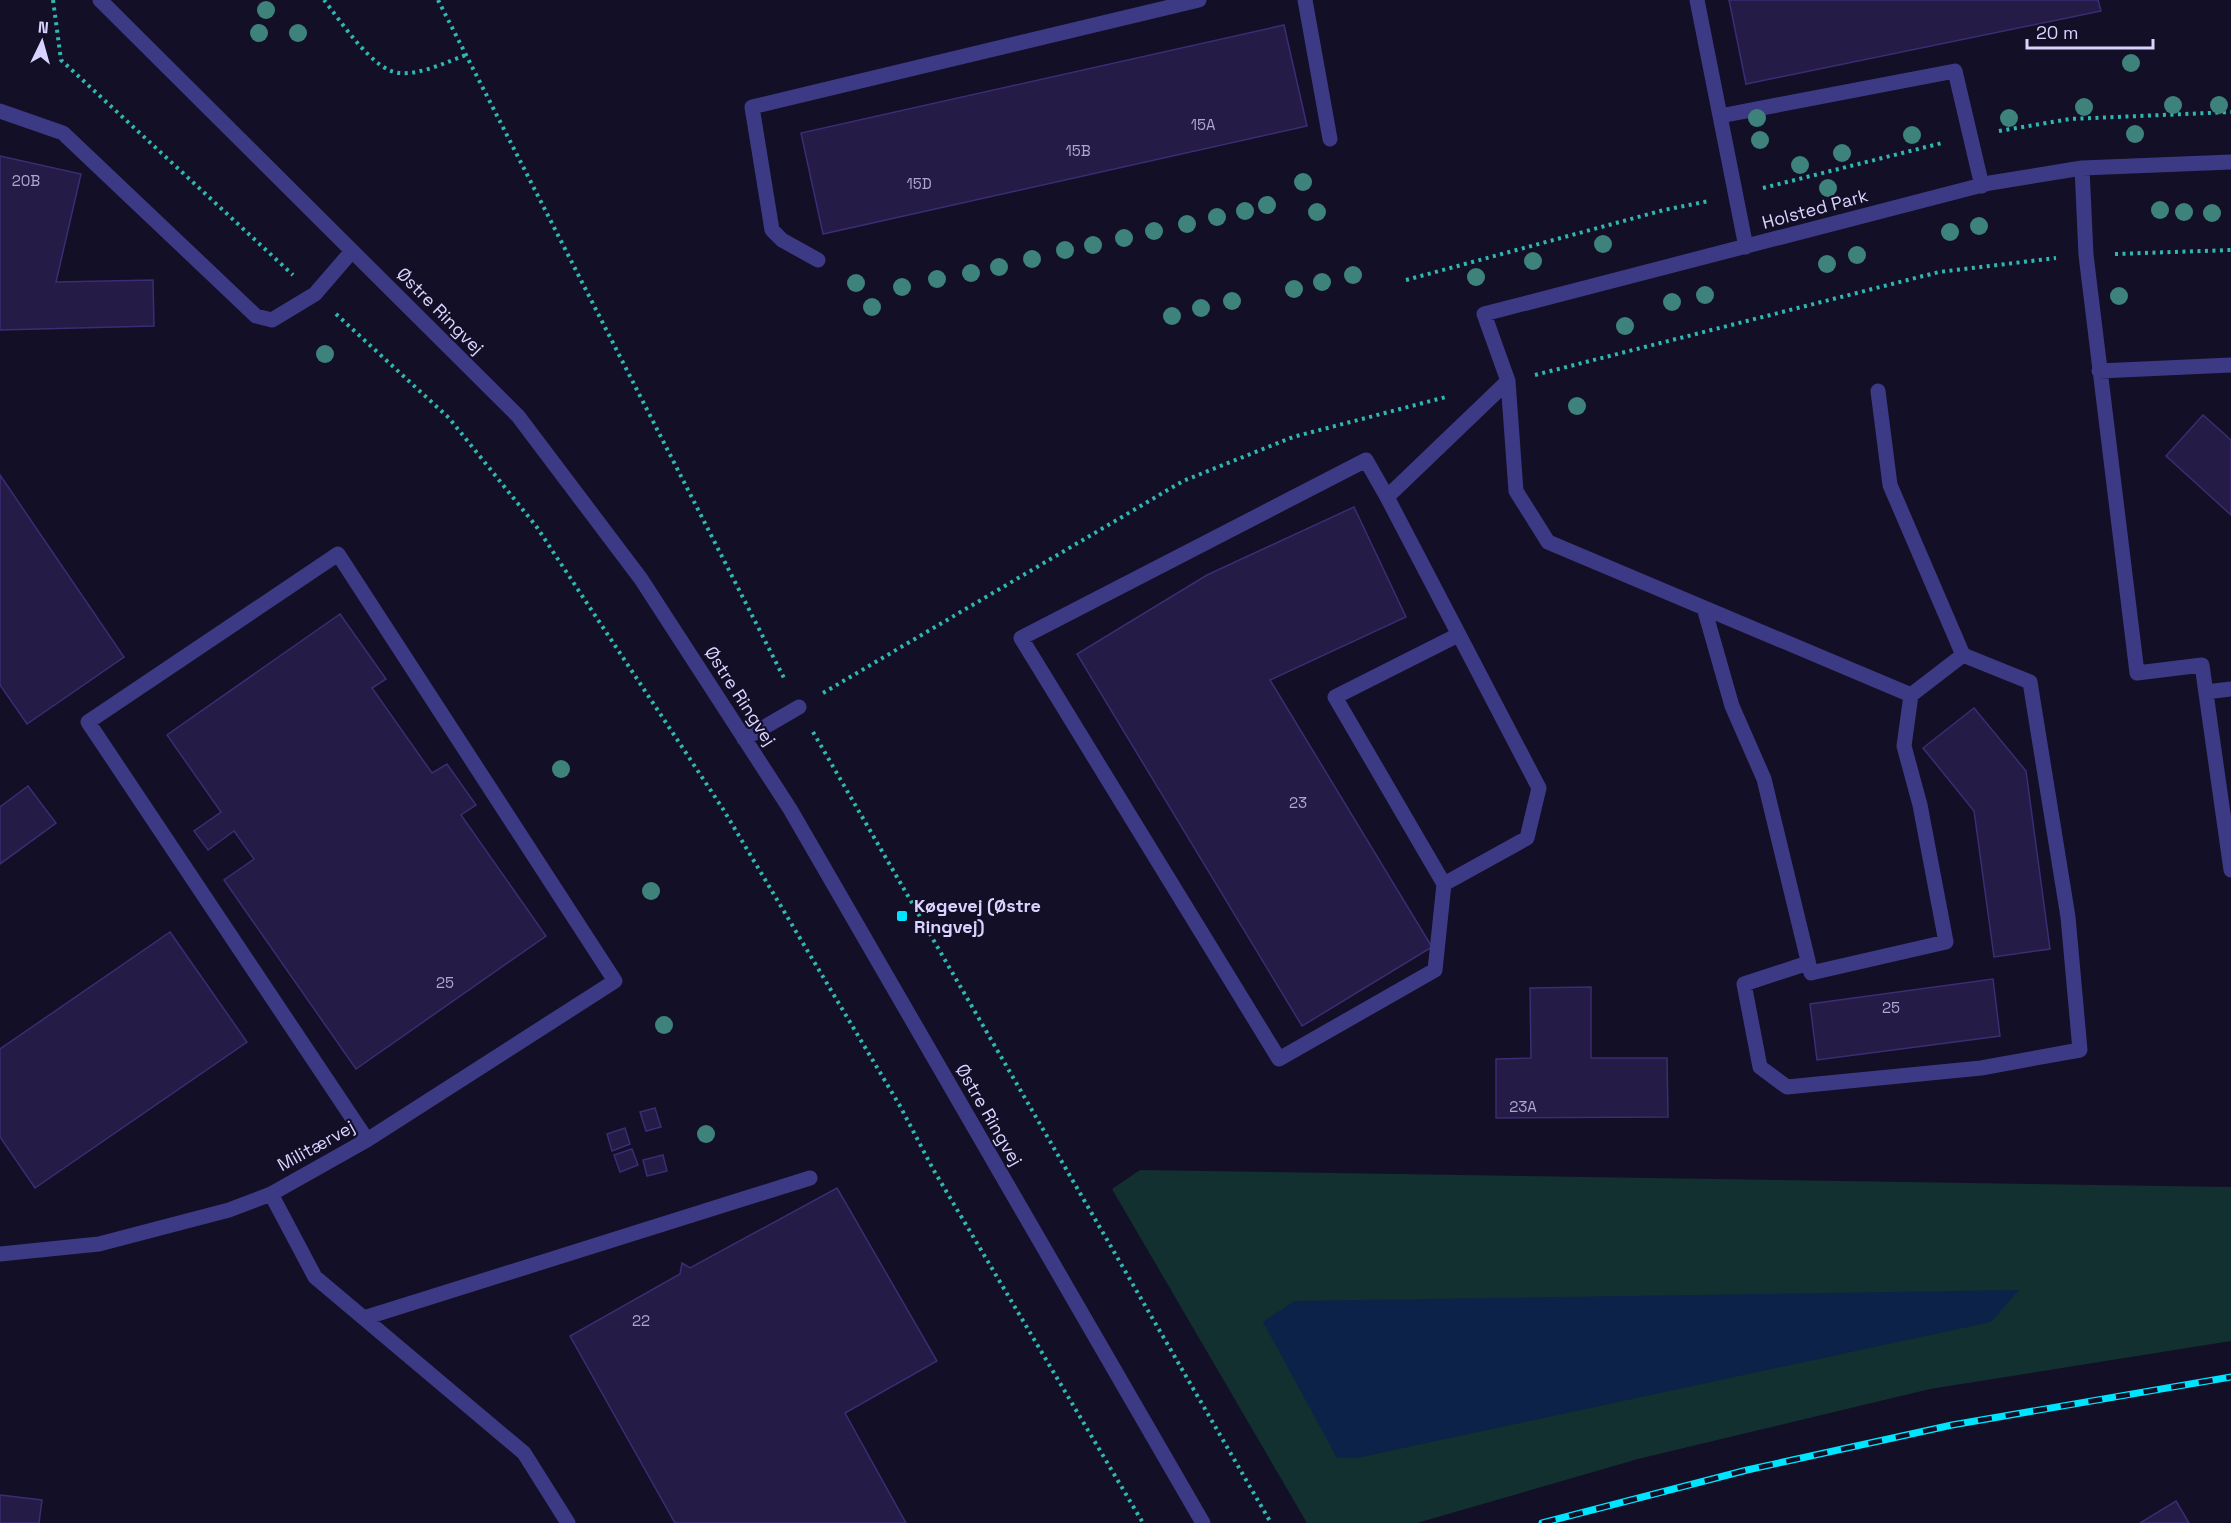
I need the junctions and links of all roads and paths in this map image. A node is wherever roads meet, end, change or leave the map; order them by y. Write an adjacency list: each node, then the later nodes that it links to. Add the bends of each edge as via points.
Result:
1 (53, 0): 22 (path, via 61,60)
2 (100, 0): 19 (street, Østre Ringvej)
3 (324, 0): 8 (path, via 369,58 397,74 420,71)
4 (438, 0): 8 (path)
5 (1199, 0): 20 (street, via 752,107 772,230)
6 (1305, 0): 13 (street)
7 (1697, 0): 11 (street)
8 (466, 55): 34 (path)
9 (0, 111): 22 (street, via 63,134 256,316 272,320)
10 (2231, 112): 12 (path, via 2070,119)
11 (1720, 116): 12 (street, via 1955,71); 17 (street)
12 (1970, 136): 16 (street); 17 (path)
13 (1330, 139)
14 (2231, 162): 15 (street, Holsted Park)
15 (2082, 168): 16 (street, Holsted Park); 24 (street, via 2086,255)
16 (1982, 186): 18 (street, Holsted Park)
17 (1736, 195): 18 (street); 21 (path, via 1654,213)
18 (1746, 247): 25 (street, Holsted Park, via 1484,314)
19 (352, 251): 22 (street); 35 (street, Østre Ringvej, via 518,416 641,579)
20 (818, 260)
21 (1406, 280)
22 (315, 294): 45 (path, via 449,418 536,526 723,809)
23 (2231, 365): 24 (street)
24 (2100, 371): 32 (street, via 2137,673 2202,665)
25 (1508, 381): 27 (street); 28 (street, via 1516,491 1548,542)
26 (1878, 391): 30 (street, via 1890,485)
27 (1386, 497): 29 (street); 37 (street, via 1366,460 1021,638 1279,1059 1435,970)
28 (1704, 608): 33 (street); 38 (street, via 1732,706 1764,779)
29 (1458, 635): 37 (street, via 1539,788 1527,838); 37 (street, via 1335,697)
30 (1963, 655): 33 (street); 38 (street, via 2030,682 2068,917 2080,1050 1981,1068 1787,1087 1760,1067 1744,984)
31 (2231, 689): 32 (street)
32 (2206, 692): 36 (street)
33 (1911, 695): 38 (street, via 1904,746 1920,805 1946,942 1811,973)
34 (799, 707): 35 (street); 47 (path)
35 (744, 739): 46 (street, Østre Ringvej, via 796,819)
36 (2231, 870)
37 (1444, 884)
38 (1808, 963)
39 (367, 1140): 39 (street, Militærvej, via 615,981 338,554 88,722); 41 (street, Militærvej)
40 (810, 1178): 43 (street)
41 (271, 1194): 42 (street, Militærvej, via 229,1210 99,1244); 43 (street, via 315,1277)
42 (0, 1254)
43 (364, 1318): 44 (street, via 524,1453)
44 (568, 1523)
45 (1143, 1523)
46 (1203, 1523)
47 (1271, 1523)

